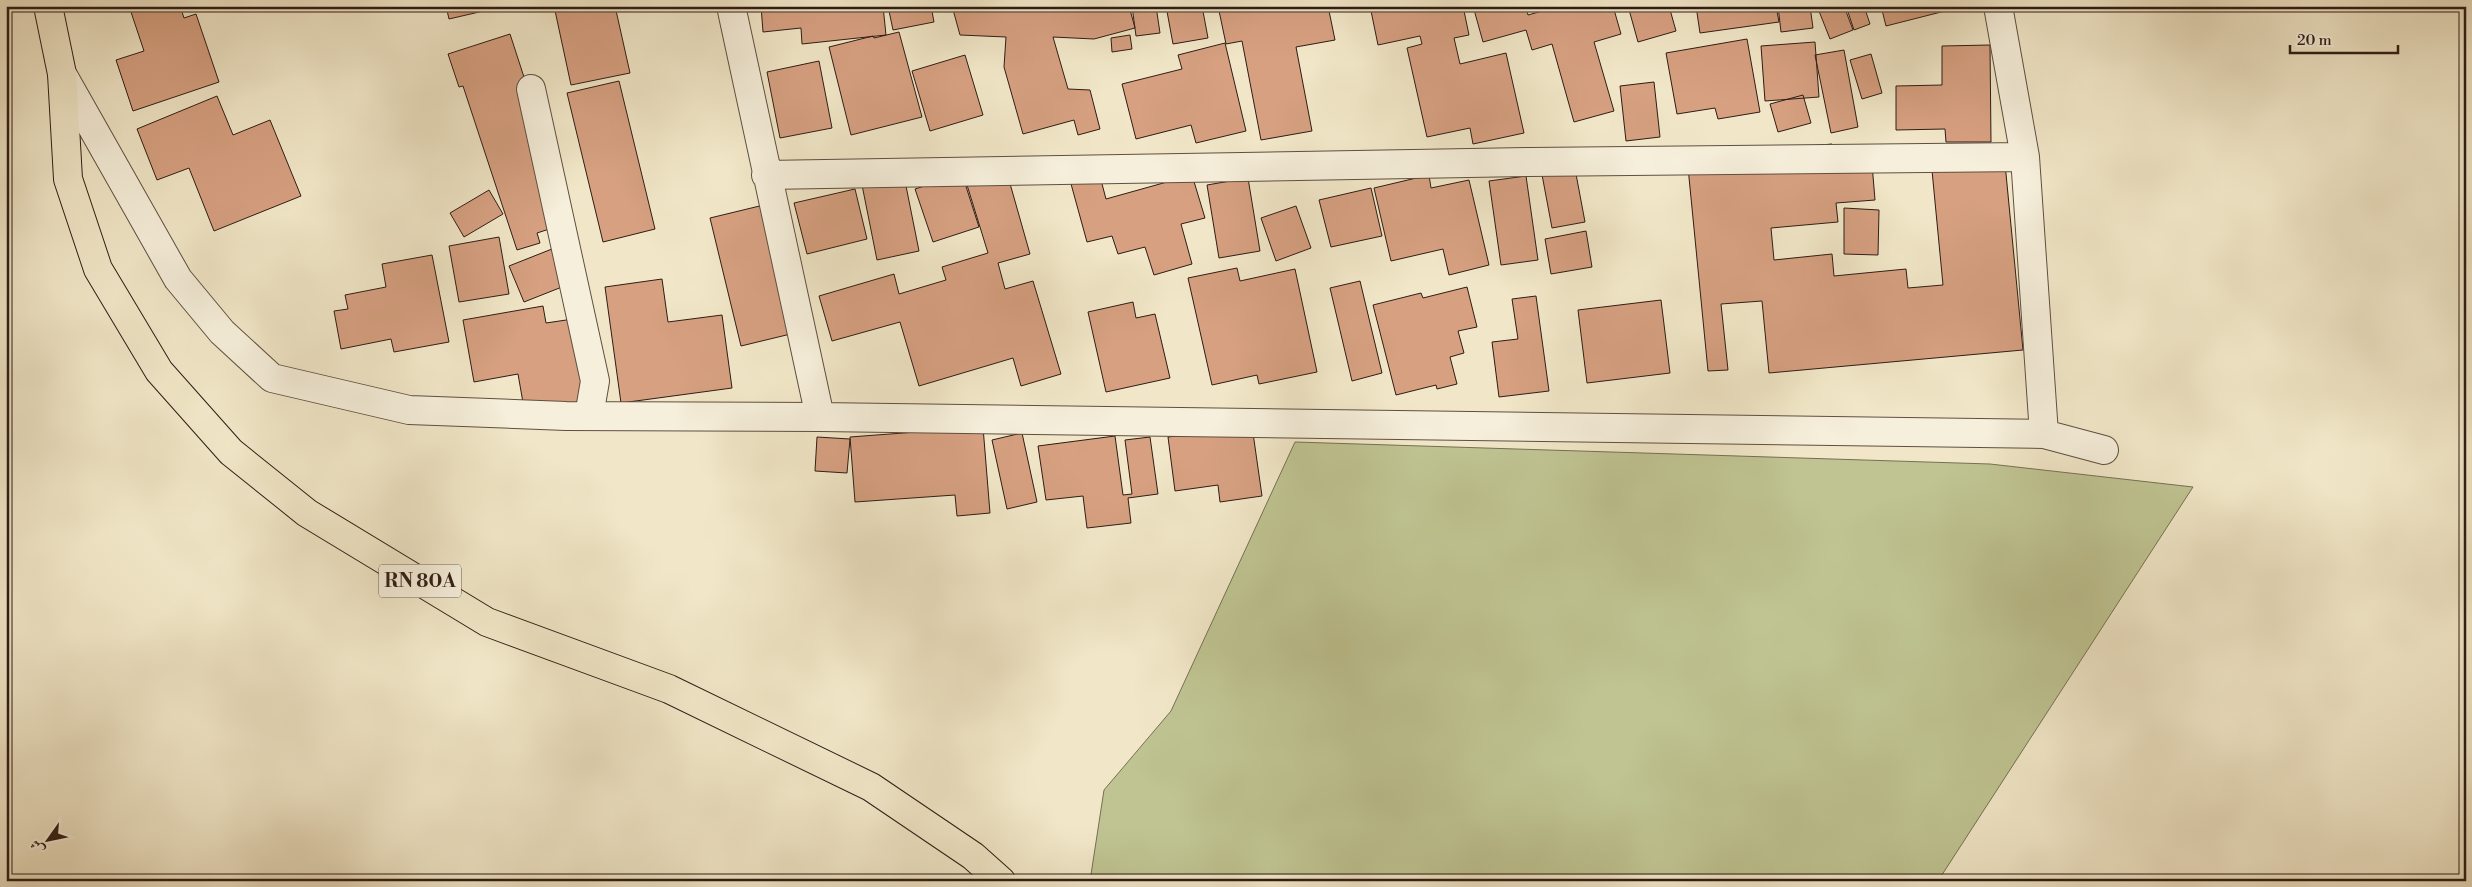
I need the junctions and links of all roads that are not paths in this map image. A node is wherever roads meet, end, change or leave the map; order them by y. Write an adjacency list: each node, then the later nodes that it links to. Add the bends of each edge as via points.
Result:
1 (48, 6): 4 (main road, RN 80A)
2 (730, 6): 7 (street)
3 (1998, 6): 6 (street)
4 (62, 74): 8 (street, via 178,280 222,332 272,378 409,410); 12 (main road, RN 80A, via 68,179 98,269 159,371 231,452 307,512 487,622 669,689 871,787 972,856)
5 (531, 89): 8 (street, via 595,381)
6 (2025, 157): 7 (street); 10 (street)
7 (766, 175): 9 (street)
8 (589, 416): 9 (street)
9 (820, 417): 10 (street)
10 (2044, 434): 11 (street)
11 (2104, 450)
12 (1000, 881)

